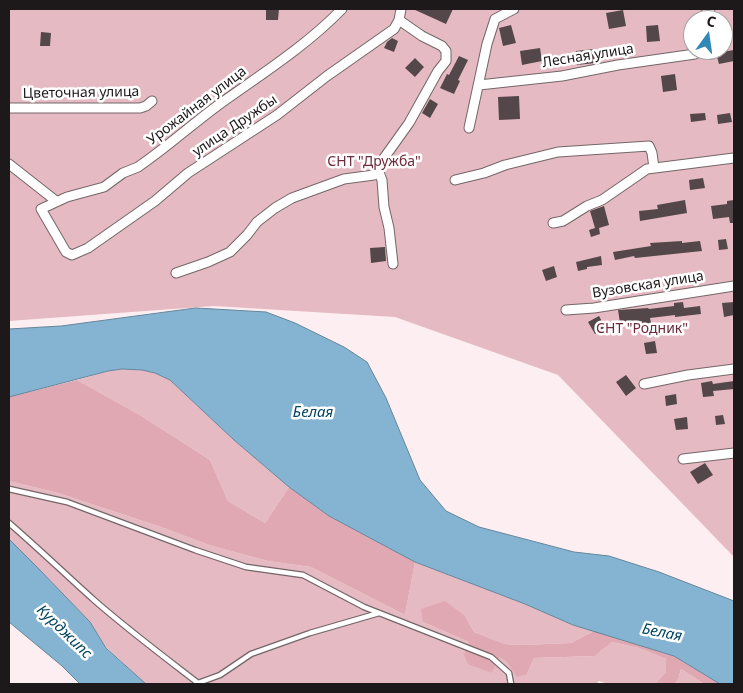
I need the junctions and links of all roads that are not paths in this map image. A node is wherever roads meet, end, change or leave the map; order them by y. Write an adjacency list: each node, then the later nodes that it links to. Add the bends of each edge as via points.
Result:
1 (342, 9): 15 (street, Урожайная улица, via 301,46 138,168 104,187)
2 (401, 9): 4 (street)
3 (514, 9): 6 (street, via 495,19)
4 (399, 20): 13 (street, via 442,46 446,51 446,61); 16 (street, улица Дружбы, via 394,29 277,115 188,173 88,248 72,255 66,252)
5 (683, 56): 6 (street, Лесная улица, via 562,76)
6 (479, 85): 9 (street)
7 (152, 101): 8 (street, Цветочная улица, via 140,108)
8 (9, 108)
9 (469, 128)
10 (734, 158): 12 (street)
11 (9, 164): 15 (street)
12 (654, 168): 14 (street, via 649,146 626,147 558,152); 17 (street, via 647,169 602,200 563,221)
13 (378, 170): 18 (street); 19 (street, via 374,175 344,179 292,198 257,222 230,252)
14 (455, 180)
15 (56, 201): 16 (street, Урожайная улица)
16 (41, 209)
17 (553, 222)
18 (393, 264)
19 (176, 273)
20 (734, 286): 21 (street, Вузовская улица)
21 (566, 310)
22 (734, 369): 23 (street)
23 (644, 384)
24 (734, 453): 25 (street)
25 (683, 459)
26 (9, 489): 28 (lane, via 66,502 246,566 303,575 336,594)
27 (9, 523): 28 (lane, via 94,600 198,683 220,675 251,654)
28 (379, 612): 29 (lane, via 491,657 509,672)
29 (511, 684)

